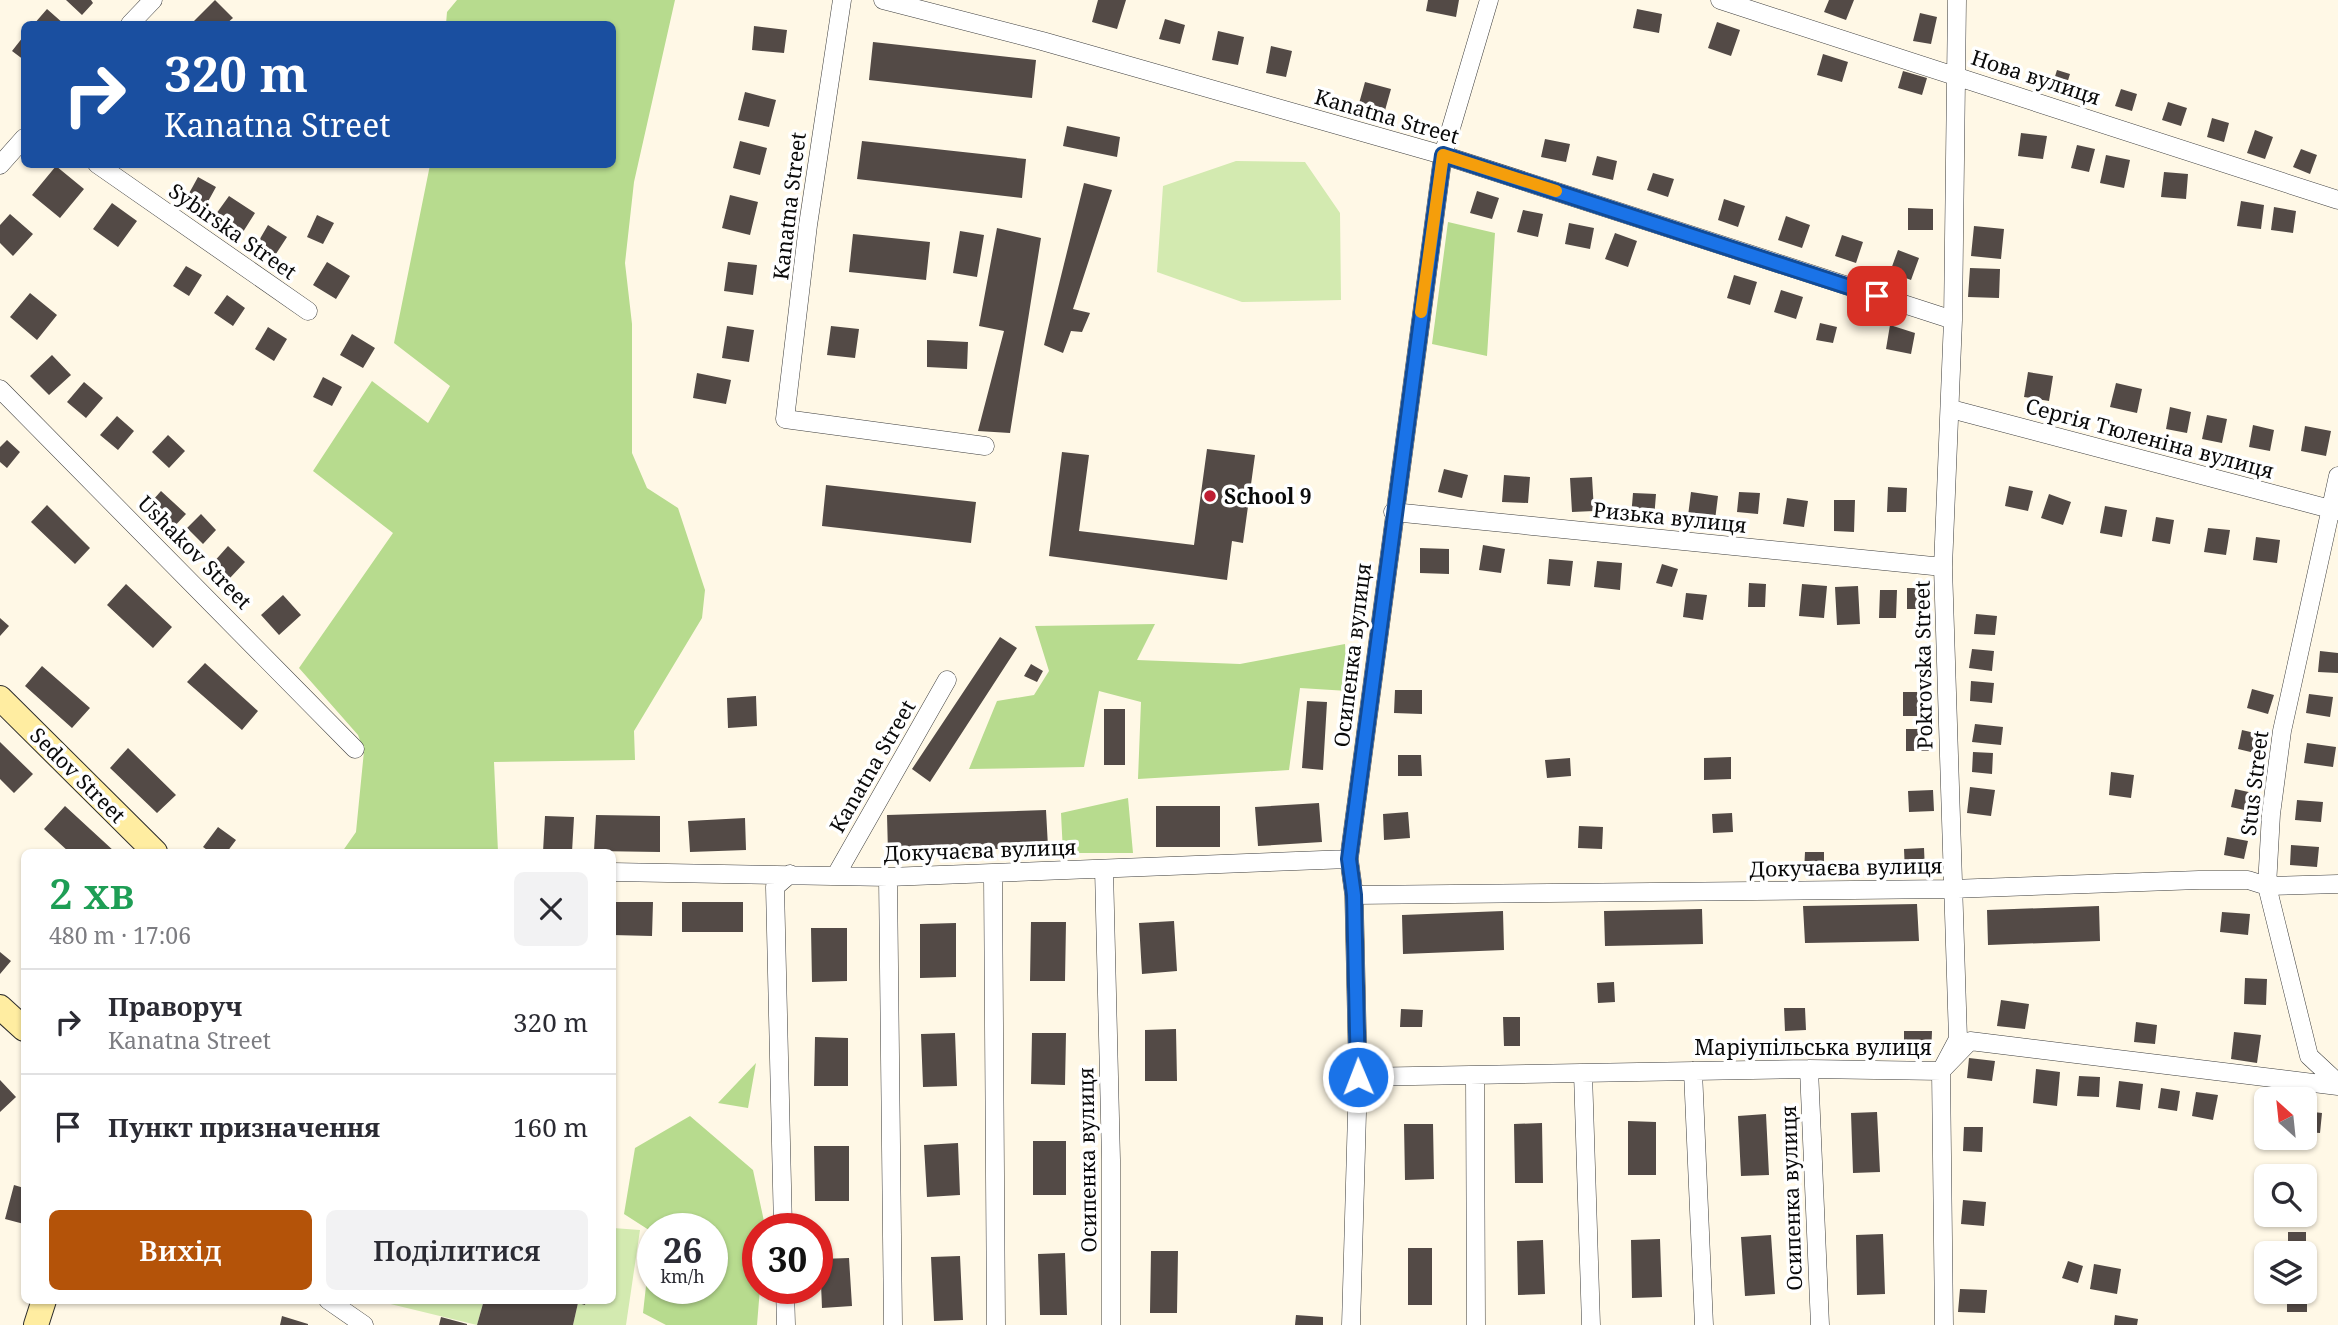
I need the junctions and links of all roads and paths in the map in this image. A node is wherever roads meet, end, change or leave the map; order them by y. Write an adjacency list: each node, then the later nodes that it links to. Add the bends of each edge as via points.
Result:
1 (153, 0): 7 (street)
2 (842, 0): 18 (street, Kanatna Street, via 785,419)
3 (883, 0): 10 (street, Kanatna Street, via 1056,44)
4 (1489, 0): 10 (street, Осипенка вулиця)
5 (1720, 0): 8 (street, Нова вулиця)
6 (1957, 0): 8 (street, Pokrovska Street)
7 (133, 21)
8 (1955, 75): 13 (street, Нова вулиця); 15 (street, Pokrovska Street)
9 (21, 141): 11 (street)
10 (1443, 155): 15 (street, Kanatna Street); 21 (street, Осипенка вулиця)
11 (0, 164)
12 (103, 168): 14 (street, Sybirska Street)
13 (2338, 200)
14 (308, 311)
15 (1954, 320): 17 (street, Pokrovska Street)
16 (0, 389): 25 (street, Ushakov Street)
17 (1951, 409): 20 (street, Сергія Тюленіна вулиця); 22 (street, Pokrovska Street)
18 (985, 446)
19 (2338, 476): 20 (street, Stus Street)
20 (2334, 510): 35 (street, Stus Street, via 2282,731)
21 (1393, 512): 22 (street, Ризька вулиця); 27 (street, Осипенка вулиця)
22 (1943, 567): 36 (street, Pokrovska Street)
23 (947, 680): 31 (street, Kanatna Street)
24 (0, 698): 26 (street, Sedov Street)
25 (355, 749)
26 (152, 849)
27 (1349, 859): 28 (street, Докучаєва вулиця); 37 (street, Осипенка вулиця)
28 (1104, 869): 32 (street, Докучаєва вулиця); 56 (street, Осипенка вулиця)
29 (616, 872): 30 (street, Докучаєва вулиця)
30 (790, 874): 31 (street, Докучаєва вулиця); 47 (street, via 775,887)
31 (836, 875): 33 (street, Докучаєва вулиця)
32 (993, 875): 33 (street, Докучаєва вулиця); 55 (street)
33 (888, 877): 54 (street)
34 (2338, 884): 35 (street, Докучаєва вулиця)
35 (2267, 886): 36 (street, Докучаєва вулиця, via 2248,880 2199,880); 46 (street, Stus Street, via 2309,1056)
36 (1951, 889): 37 (street, Докучаєва вулиця); 41 (street, Pokrovska Street, via 1958,1039)
37 (1354, 895): 45 (street, Осипенка вулиця)
38 (0, 1007): 39 (street)
39 (21, 1026)
40 (1809, 1069): 41 (street, Маріупільська вулиця); 42 (street, Маріупільська вулиця); 61 (street, Осипенка вулиця)
41 (1941, 1070): 46 (street, Маріупільська вулиця, via 1970,1041); 62 (street, Pokrovska Street)
42 (1693, 1071): 43 (street, Маріупільська вулиця); 60 (street)
43 (1583, 1073): 44 (street, Маріупільська вулиця); 59 (street)
44 (1475, 1075): 45 (street, Маріупільська вулиця); 58 (street)
45 (1358, 1077): 57 (street, Осипенка вулиця)
46 (2338, 1084)
47 (783, 1213)
48 (43, 1304): 51 (street)
49 (334, 1304): 52 (street)
50 (785, 1304): 53 (street)
51 (36, 1325)
52 (364, 1325)
53 (786, 1325)
54 (893, 1325)
55 (996, 1325)
56 (1111, 1325)
57 (1351, 1325)
58 (1476, 1325)
59 (1591, 1325)
60 (1704, 1325)
61 (1820, 1325)
62 (1944, 1325)

